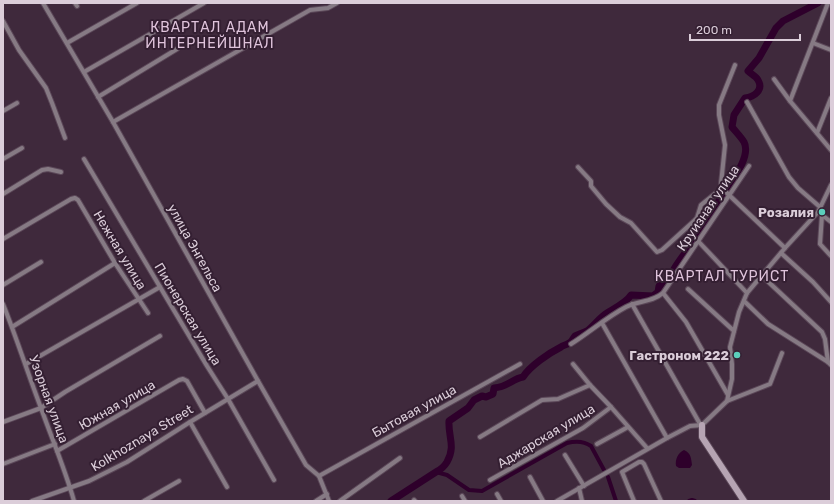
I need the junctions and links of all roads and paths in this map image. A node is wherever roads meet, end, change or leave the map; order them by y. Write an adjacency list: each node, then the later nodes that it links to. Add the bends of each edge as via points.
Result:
1 (43, 3): 7 (street, улица Энгельса)
2 (137, 3): 7 (street)
3 (204, 3): 12 (street)
4 (337, 3): 20 (street, via 328,8 310,10)
5 (828, 3): 8 (street)
6 (3, 21): 22 (street, via 19,50 46,88)
7 (67, 43): 12 (street, улица Энгельса)
8 (812, 43): 10 (street); 16 (street)
9 (178, 49): 14 (street)
10 (831, 50)
11 (735, 65): 31 (street, via 719,106 725,146)
12 (84, 72): 14 (street, улица Энгельса)
13 (774, 79): 16 (street)
14 (98, 97): 20 (street, улица Энгельса)
15 (831, 98): 21 (street)
16 (790, 101): 21 (street)
17 (747, 102): 34 (street, via 789,177)
18 (18, 103): 19 (street)
19 (3, 111)
20 (113, 122): 66 (street, улица Энгельса)
21 (817, 133): 24 (street)
22 (65, 138)
23 (22, 148): 25 (street)
24 (831, 150)
25 (3, 159)
26 (84, 159): 46 (street, Пионерская улица)
27 (749, 166): 33 (street, Круизная улица)
28 (578, 167): 31 (street, via 606,204 620,217 632,223 657,252 694,221 701,205)
29 (61, 172): 32 (street, via 42,170)
30 (831, 185): 34 (street)
31 (722, 188): 33 (street)
32 (3, 194)
33 (729, 195): 38 (street, Круизная улица); 39 (street)
34 (819, 210): 35 (street); 39 (street)
35 (822, 215): 36 (street); 41 (street, via 820,244)
36 (831, 222)
37 (3, 239): 43 (street, Нежная улица, via 75,198)
38 (698, 241): 48 (street, Круизная улица); 49 (street)
39 (784, 248): 40 (street)
40 (781, 252): 44 (street); 52 (street)
41 (831, 256)
42 (41, 262): 45 (street)
43 (115, 263): 50 (street, Нежная улица); 57 (street)
44 (762, 276): 49 (street); 65 (street, via 822,332)
45 (3, 285)
46 (160, 287): 50 (street); 69 (street, Пионерская улица)
47 (688, 288): 58 (street)
48 (663, 293): 54 (street, via 657,298); 68 (street, via 686,322)
49 (747, 293): 51 (street)
50 (139, 299): 55 (street, Нежная улица); 62 (street)
51 (744, 301): 58 (street); 65 (street, via 768,324)
52 (831, 302)
53 (3, 304): 57 (street, Узорная улица)
54 (632, 304): 56 (street); 76 (street)
55 (148, 313)
56 (602, 323): 60 (street); 79 (street)
57 (12, 327): 62 (street, Узорная улица)
58 (734, 331): 68 (street, via 730,346 732,379)
59 (160, 336): 72 (street)
60 (571, 344)
61 (782, 353): 70 (street, via 770,384)
62 (26, 364): 72 (street, Узорная улица)
63 (520, 364): 89 (street, Бытовая улица)
64 (573, 364): 67 (street)
65 (830, 364)
66 (258, 381): 69 (street, Kolkhoznaya Street); 89 (street, улица Энгельса, via 306,465)
67 (590, 385): 71 (street); 78 (street, via 558,399 542,400)
68 (728, 395): 70 (street)
69 (228, 399): 73 (street, Kolkhoznaya Street); 91 (street, Пионерская улица)
70 (727, 401): 76 (street)
71 (611, 407): 77 (street); 92 (street, Аджарская улица, via 583,428)
72 (41, 408): 74 (street); 80 (street, Узорная улица)
73 (205, 413): 75 (street, Kolkhoznaya Street); 83 (street, Южная улица, via 187,381 179,380)
74 (3, 422)
75 (190, 422): 95 (street, Kolkhoznaya Street, via 127,462 89,481); 96 (street)
76 (701, 425): 79 (street, via 690,426); 114 (street, via 702,437)
77 (628, 427): 81 (street); 82 (street)
78 (480, 436)
79 (667, 438): 82 (street)
80 (55, 444): 83 (street, Узорная улица); 86 (street)
81 (597, 444)
82 (647, 448): 87 (street)
83 (57, 451): 95 (street, Узорная улица)
84 (565, 455): 94 (street)
85 (400, 458): 106 (street)
86 (3, 464)
87 (619, 466): 88 (street); 94 (street)
88 (622, 472): 112 (street); 113 (street, via 642,462)
89 (319, 476): 98 (street, улица Энгельса)
90 (530, 477): 109 (street)
91 (274, 480)
92 (490, 480)
93 (179, 481): 103 (street)
94 (584, 486): 97 (street)
95 (70, 487): 101 (street, Kolkhoznaya Street); 102 (street, Узорная улица)
96 (227, 487)
97 (579, 488): 110 (street); 111 (street)
98 (327, 494): 104 (street); 105 (street, улица Энгельса)
99 (497, 494): 108 (street)
100 (462, 496): 107 (street)
101 (32, 501)
102 (74, 501)
103 (144, 501)
104 (316, 501)
105 (329, 501)
106 (340, 501)
107 (465, 501)
108 (502, 501)
109 (543, 501)
110 (557, 501)
111 (582, 501)
112 (634, 501)
113 (661, 501)
114 (744, 501)

